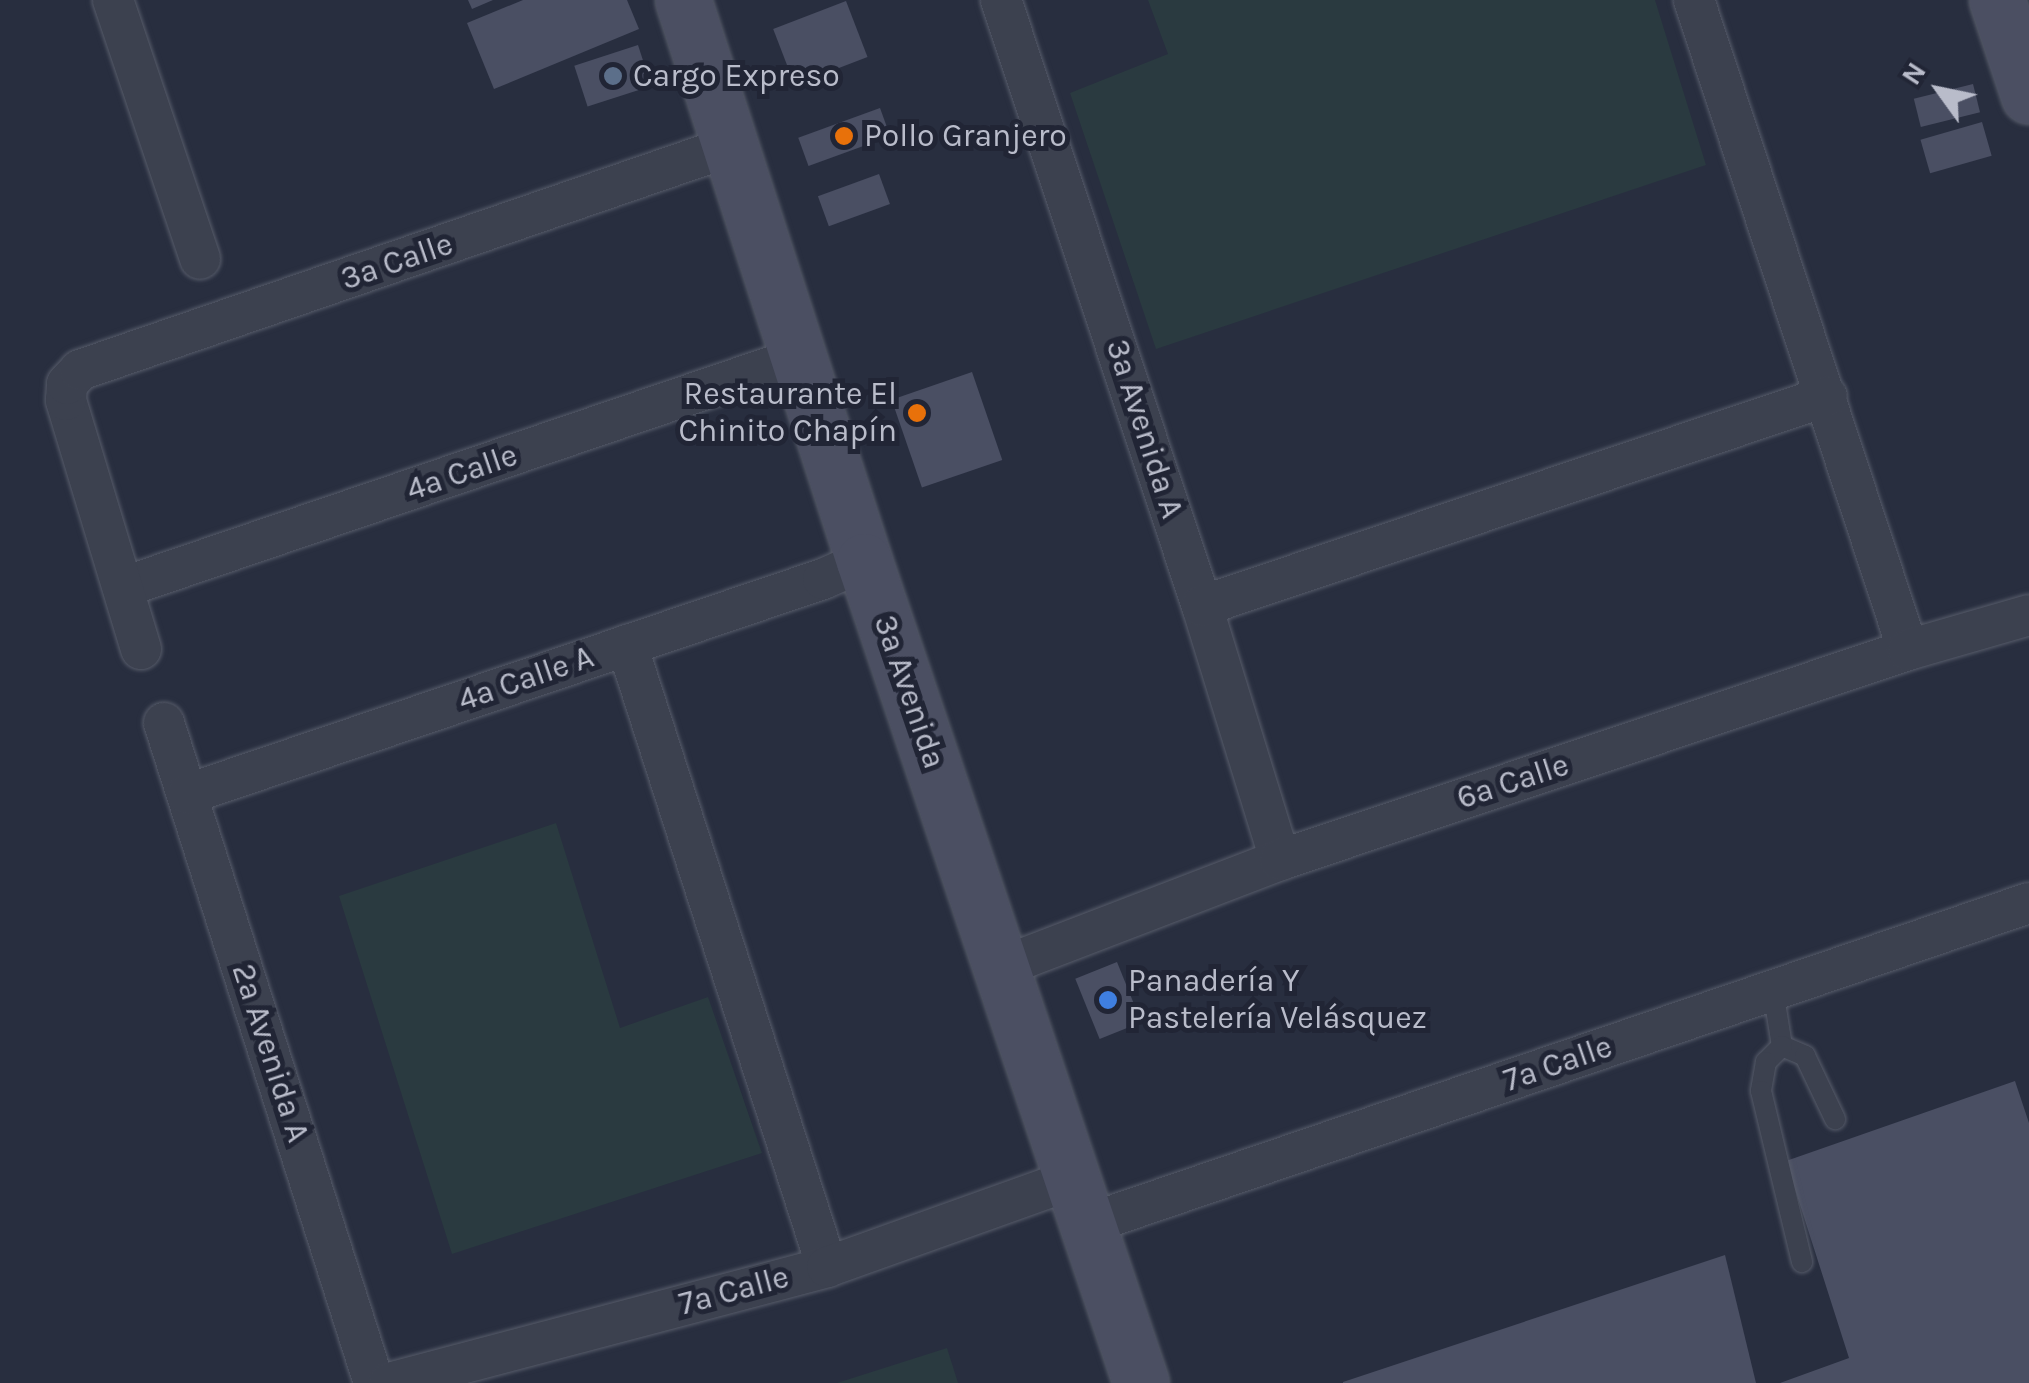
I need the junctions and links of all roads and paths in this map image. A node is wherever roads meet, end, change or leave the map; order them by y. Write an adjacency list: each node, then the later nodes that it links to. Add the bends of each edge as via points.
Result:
1 (113, 0): 8 (street)
2 (683, 0): 7 (main road, 3a Avenida)
3 (1002, 0): 13 (street, 3a Avenida A)
4 (1694, 0): 10 (street)
5 (1997, 0): 6 (main road)
6 (2029, 96)
7 (731, 146): 9 (main road, 3a Avenida); 12 (street, 3a Calle, via 80,370 67,384 66,400)
8 (200, 259)
9 (800, 357): 11 (main road, 3a Avenida); 12 (street, 4a Calle)
10 (1827, 396): 13 (street); 17 (street)
11 (864, 561): 15 (street, 4a Calle A); 22 (main road, 3a Avenida)
12 (124, 586): 16 (street)
13 (1202, 606): 20 (street, 3a Avenida A)
14 (2029, 616): 17 (street, 6a Calle)
15 (626, 645): 19 (street, 4a Calle A); 28 (street)
16 (141, 650)
17 (1908, 650): 20 (street, 6a Calle)
18 (164, 723): 19 (street, 2a Avenida A)
19 (188, 794): 29 (street, 2a Avenida A)
20 (1280, 860): 22 (street, 6a Calle)
21 (2029, 903): 23 (street, 7a Calle)
22 (1004, 966): 26 (main road, 3a Avenida)
23 (1773, 990): 24 (lane); 26 (street, 7a Calle)
24 (1782, 1046): 25 (lane, via 1805,1056); 27 (lane, via 1766,1062 1761,1091)
25 (1834, 1119)
26 (1080, 1202): 28 (street, 7a Calle); 31 (main road, 3a Avenida)
27 (1802, 1262)
28 (827, 1266): 30 (street, 7a Calle)
29 (374, 1383)
30 (389, 1383)
31 (1141, 1383)

